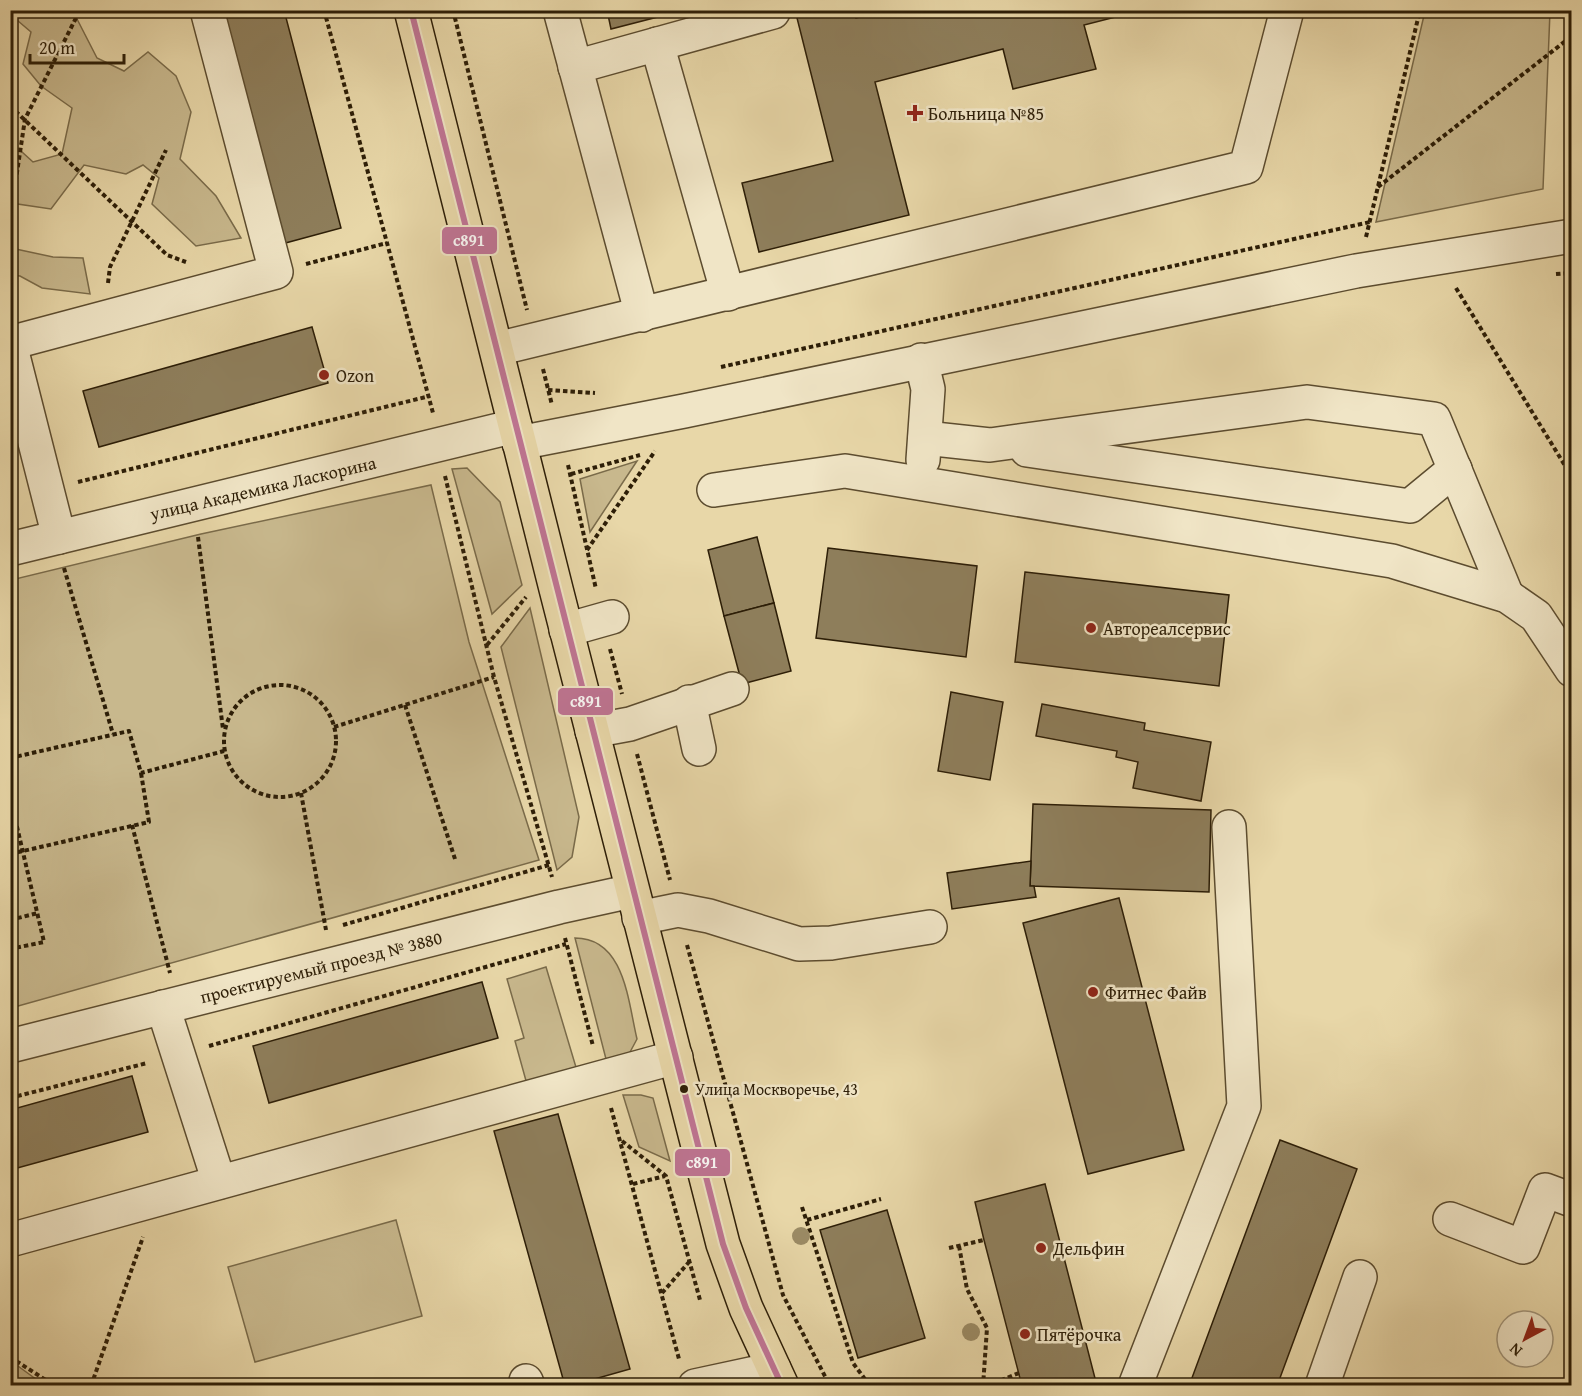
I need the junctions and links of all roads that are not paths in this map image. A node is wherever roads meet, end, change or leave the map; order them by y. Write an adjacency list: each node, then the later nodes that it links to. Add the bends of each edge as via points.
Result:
1 (207, 10): 11 (street, via 276,272)
2 (411, 10): 12 (main road)
3 (560, 10): 7 (street)
4 (1287, 10): 9 (street, via 1246,167)
5 (773, 12): 6 (street)
6 (657, 44): 7 (street); 9 (street)
7 (575, 67): 10 (street)
8 (1572, 236): 13 (street, улица Академика Ласкорина, via 1356,272)
9 (728, 294): 10 (street)
10 (642, 315): 12 (street)
11 (10, 343): 21 (street)
12 (497, 349): 14 (main road)
13 (921, 360): 14 (street, улица Академика Ласкорина, via 561,434); 15 (street, via 928,389)
14 (517, 434): 21 (street, улица Академика Ласкорина, via 439,446); 24 (main road)
15 (925, 438): 16 (street); 18 (street)
16 (990, 445): 17 (street, via 1410,506); 17 (street, via 1307,402 1434,419)
17 (1455, 469): 22 (street)
18 (920, 483): 19 (street, via 845,471); 22 (street, via 1392,561)
19 (714, 490)
20 (10, 549): 21 (street, улица Академика Ласкорина)
21 (61, 550)
22 (1507, 596): 25 (street, via 1536,616)
23 (612, 617): 24 (street)
24 (566, 630): 28 (main road)
25 (1572, 670)
26 (732, 689): 27 (street)
27 (689, 702): 28 (street, via 630,724); 29 (street)
28 (592, 730): 31 (main road)
29 (699, 749)
30 (1229, 827): 43 (street, via 1244,1106)
31 (636, 904): 32 (street, проектируемый проезд № 3880, via 710,916 799,944 831,943); 33 (street, проектируемый проезд № 3880); 35 (main road)
32 (930, 927)
33 (163, 1007): 34 (street, проектируемый проезд № 3880); 36 (street)
34 (10, 1046)
35 (676, 1058): 36 (street); 41 (main road, via 723,1244 746,1308)
36 (219, 1182): 39 (street)
37 (1572, 1200): 38 (street, via 1545,1190 1522,1247)
38 (1450, 1219)
39 (10, 1240)
40 (1360, 1277): 44 (street)
41 (763, 1379): 42 (street)
42 (695, 1386)
43 (1135, 1386)
44 (1322, 1386)

